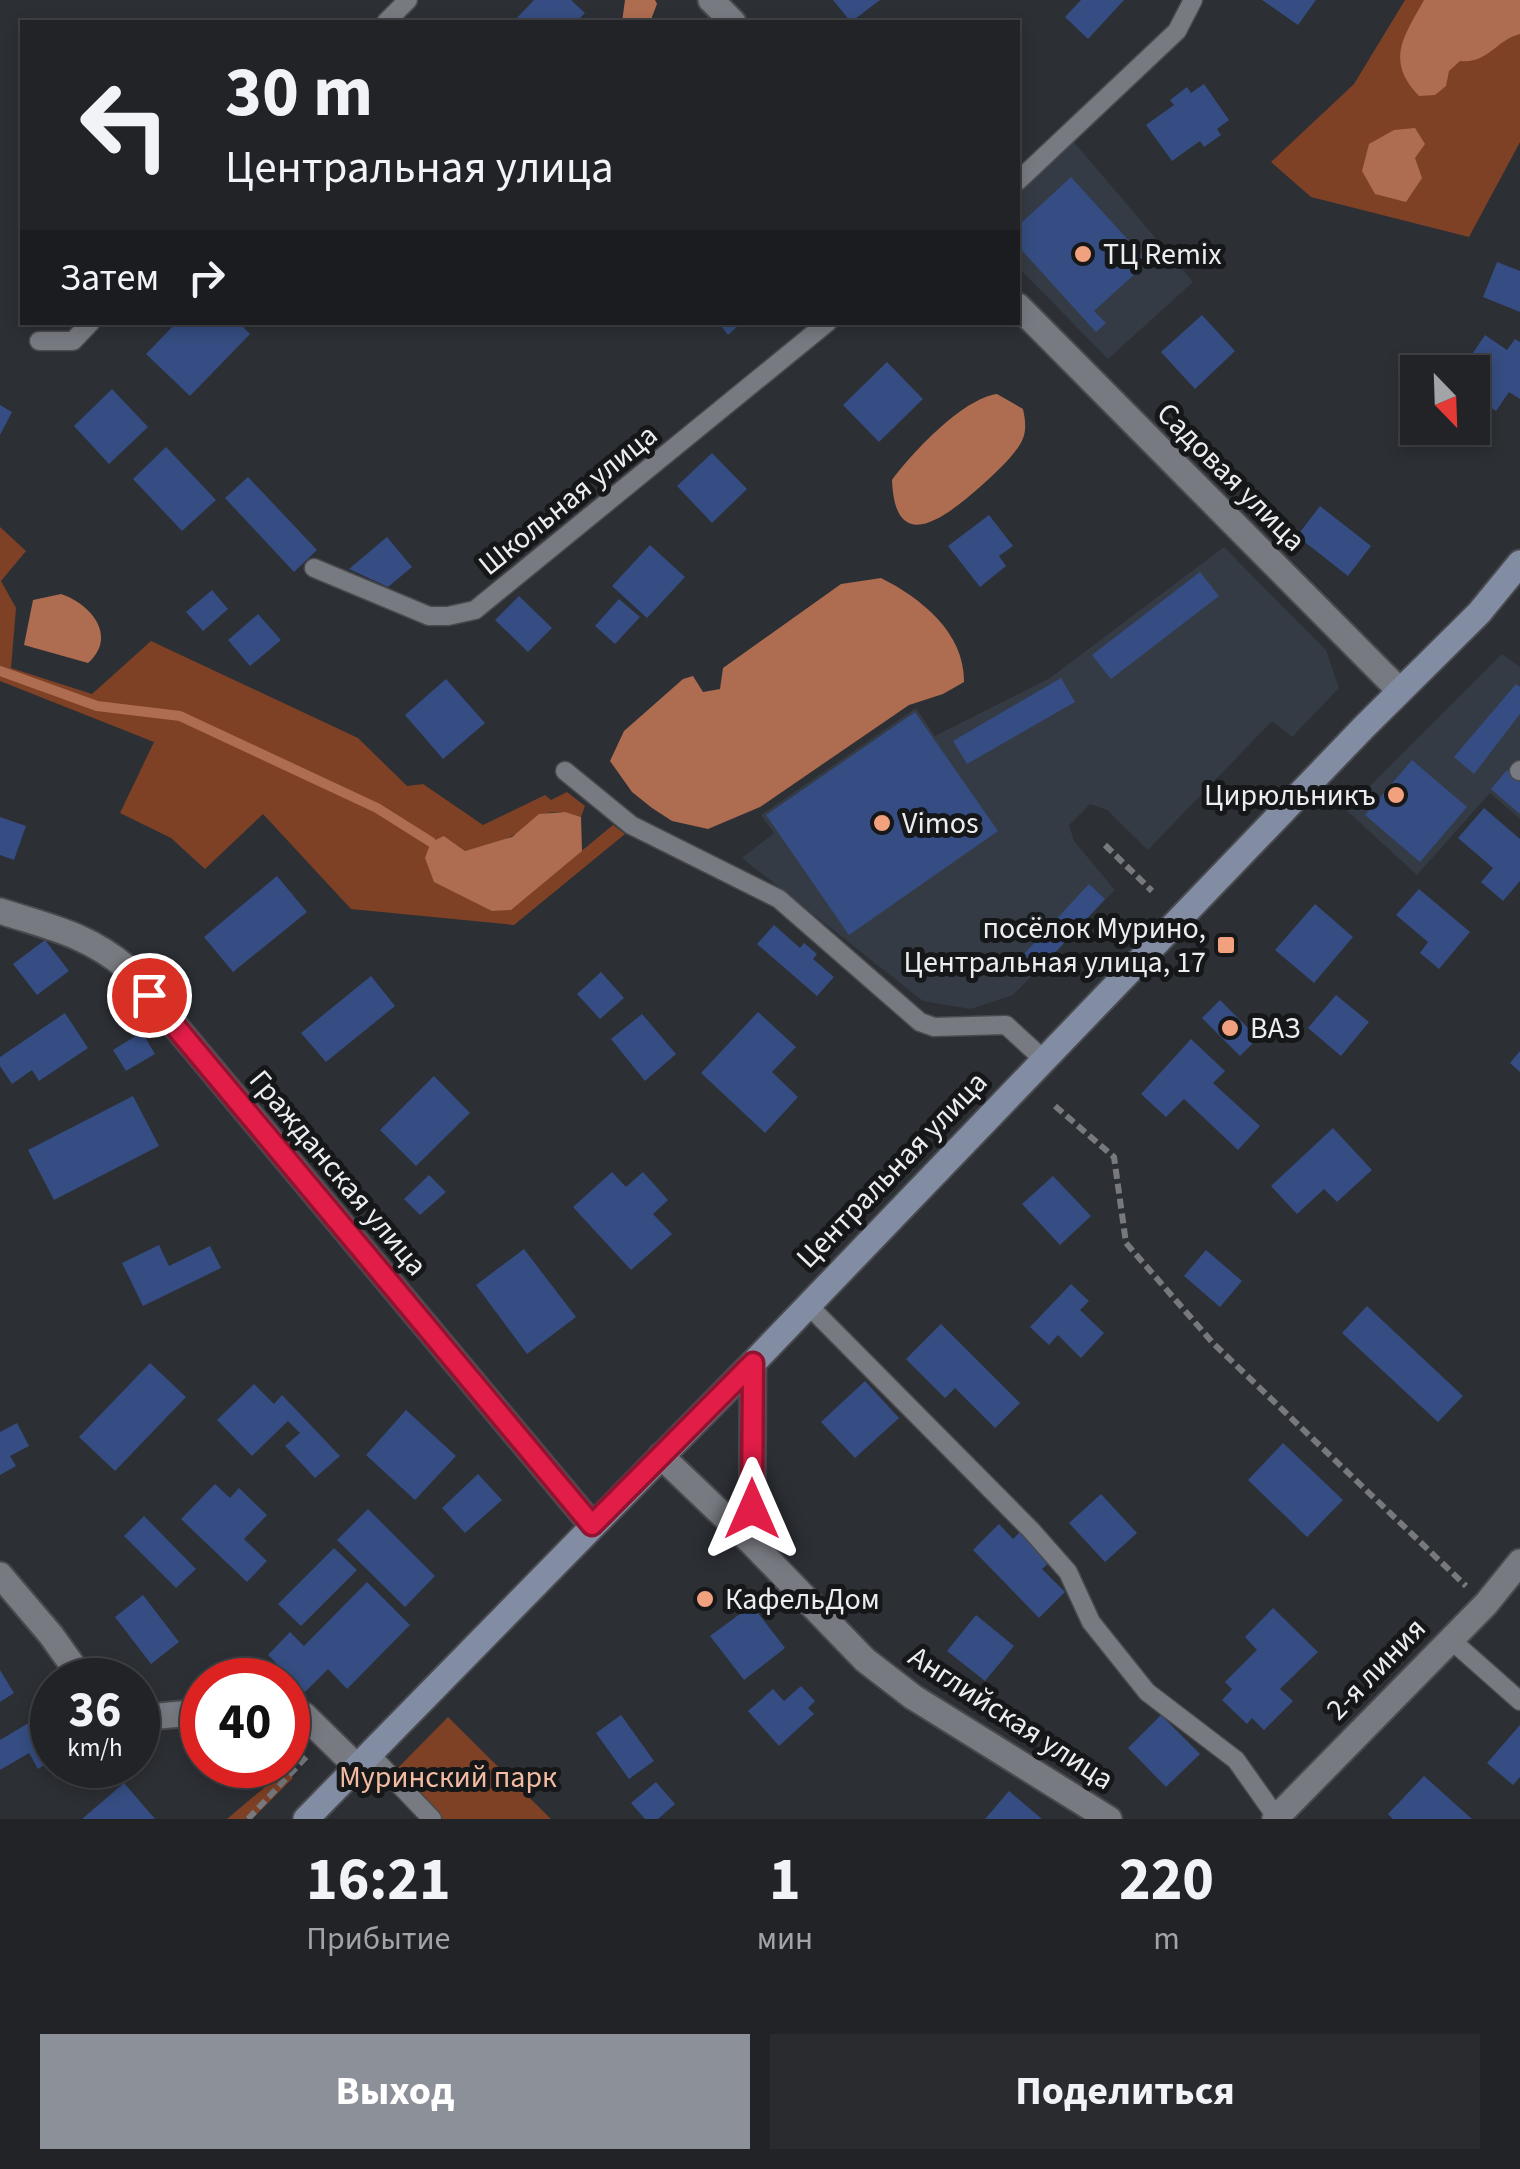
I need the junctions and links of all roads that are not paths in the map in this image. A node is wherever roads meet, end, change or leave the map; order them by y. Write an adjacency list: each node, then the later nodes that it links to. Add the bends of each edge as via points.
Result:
1 (408, 0): 4 (lane)
2 (711, 0): 5 (street)
3 (1193, 0): 6 (lane, via 1177,31)
4 (388, 20)
5 (732, 20)
6 (1020, 179)
7 (1020, 308): 13 (street, Садовая улица)
8 (88, 325): 10 (lane, via 73,341)
9 (824, 325): 12 (lane, Школьная улица, via 475,610 429,616)
10 (39, 341)
11 (1520, 563): 13 (main road, Центральная улица)
12 (314, 568)
13 (1400, 691): 16 (main road, Центральная улица)
14 (565, 771): 16 (lane, via 632,825 779,900 920,1022 1006,1025)
15 (0, 911): 20 (street, Гражданская улица, via 103,947 127,968)
16 (1043, 1059): 17 (main road, Центральная улица)
17 (808, 1305): 18 (main road, Центральная улица); 29 (lane, via 1031,1530 1068,1572 1090,1622 1147,1692 1236,1760)
18 (753, 1363): 19 (main road, Центральная улица); 21 (street)
19 (660, 1456): 20 (main road, Центральная улица); 21 (street, Английская улица)
20 (592, 1525): 28 (main road, Центральная улица)
21 (752, 1543): 32 (street, Английская улица, via 866,1660 913,1698)
22 (1520, 1562): 24 (street, 2-я линия)
23 (0, 1575): 25 (street)
24 (1450, 1639): 26 (lane); 29 (street, 2-я линия)
25 (67, 1658)
26 (1520, 1701)
27 (310, 1720): 28 (street)
28 (362, 1759): 30 (main road, Центральная улица); 31 (lane)
29 (1276, 1818)
30 (306, 1819)
31 (432, 1819)
32 (1109, 1819)

